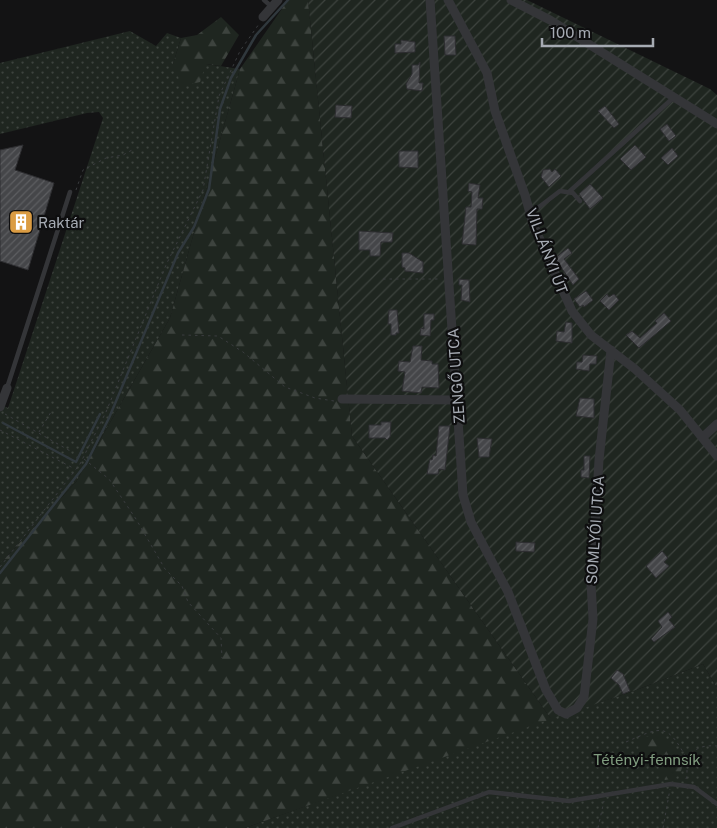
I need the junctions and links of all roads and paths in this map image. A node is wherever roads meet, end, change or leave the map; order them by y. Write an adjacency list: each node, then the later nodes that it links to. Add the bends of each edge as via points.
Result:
1 (264, 0): 5 (lane)
2 (430, 0): 16 (street, ZENGŐ UTCA)
3 (448, 0): 14 (street, VILLÁNYI ÚT, via 487,73 495,111)
4 (511, 0): 7 (street, via 550,20)
5 (275, 3): 6 (street)
6 (263, 17): 31 (path, via 227,75 216,108 203,190 166,265 106,412)
7 (673, 98): 8 (street); 10 (lane)
8 (717, 124)
9 (132, 150): 12 (path, via 83,170)
10 (570, 191): 13 (lane); 14 (lane, via 555,193 539,207)
11 (70, 192): 19 (lane)
12 (73, 198)
13 (580, 201)
14 (530, 210): 18 (street, VILLÁNYI ÚT, via 533,224 572,312 591,335)
15 (383, 279): 16 (path)
16 (449, 279): 21 (street, ZENGŐ UTCA)
17 (182, 334): 20 (path, via 218,336 285,387 315,398)
18 (611, 350): 28 (street, VILLÁNYI ÚT, via 680,410); 35 (street, SOMLYÓI UTCA, via 594,526 593,619 584,697)
19 (7, 388): 22 (street)
20 (342, 399): 21 (street)
21 (458, 400): 35 (street, ZENGŐ UTCA, via 463,495 471,522 508,592 554,706 566,714)
22 (0, 408)
23 (0, 412): 27 (path)
24 (51, 412): 27 (path)
25 (717, 424): 28 (street)
26 (0, 430): 32 (path)
27 (39, 433): 29 (path)
28 (703, 437): 30 (street, VILLÁNYI ÚT)
29 (72, 452)
30 (717, 456)
31 (83, 458): 32 (path); 34 (path, via 109,479 165,569 182,586 188,602 221,638)
32 (76, 470): 33 (path)
33 (0, 567)
34 (222, 658)
35 (577, 708)
36 (626, 742): 38 (path, via 651,730 660,730 675,740)
37 (717, 746): 38 (path, via 696,748)
38 (688, 761): 40 (path, via 688,777)
39 (671, 784): 40 (lane); 41 (lane); 45 (path)
40 (684, 784): 42 (lane, via 694,787)
41 (609, 794): 43 (lane, via 569,801 489,792); 44 (path, via 603,802)
42 (717, 804)
43 (392, 828)
44 (598, 828)
45 (663, 828)

